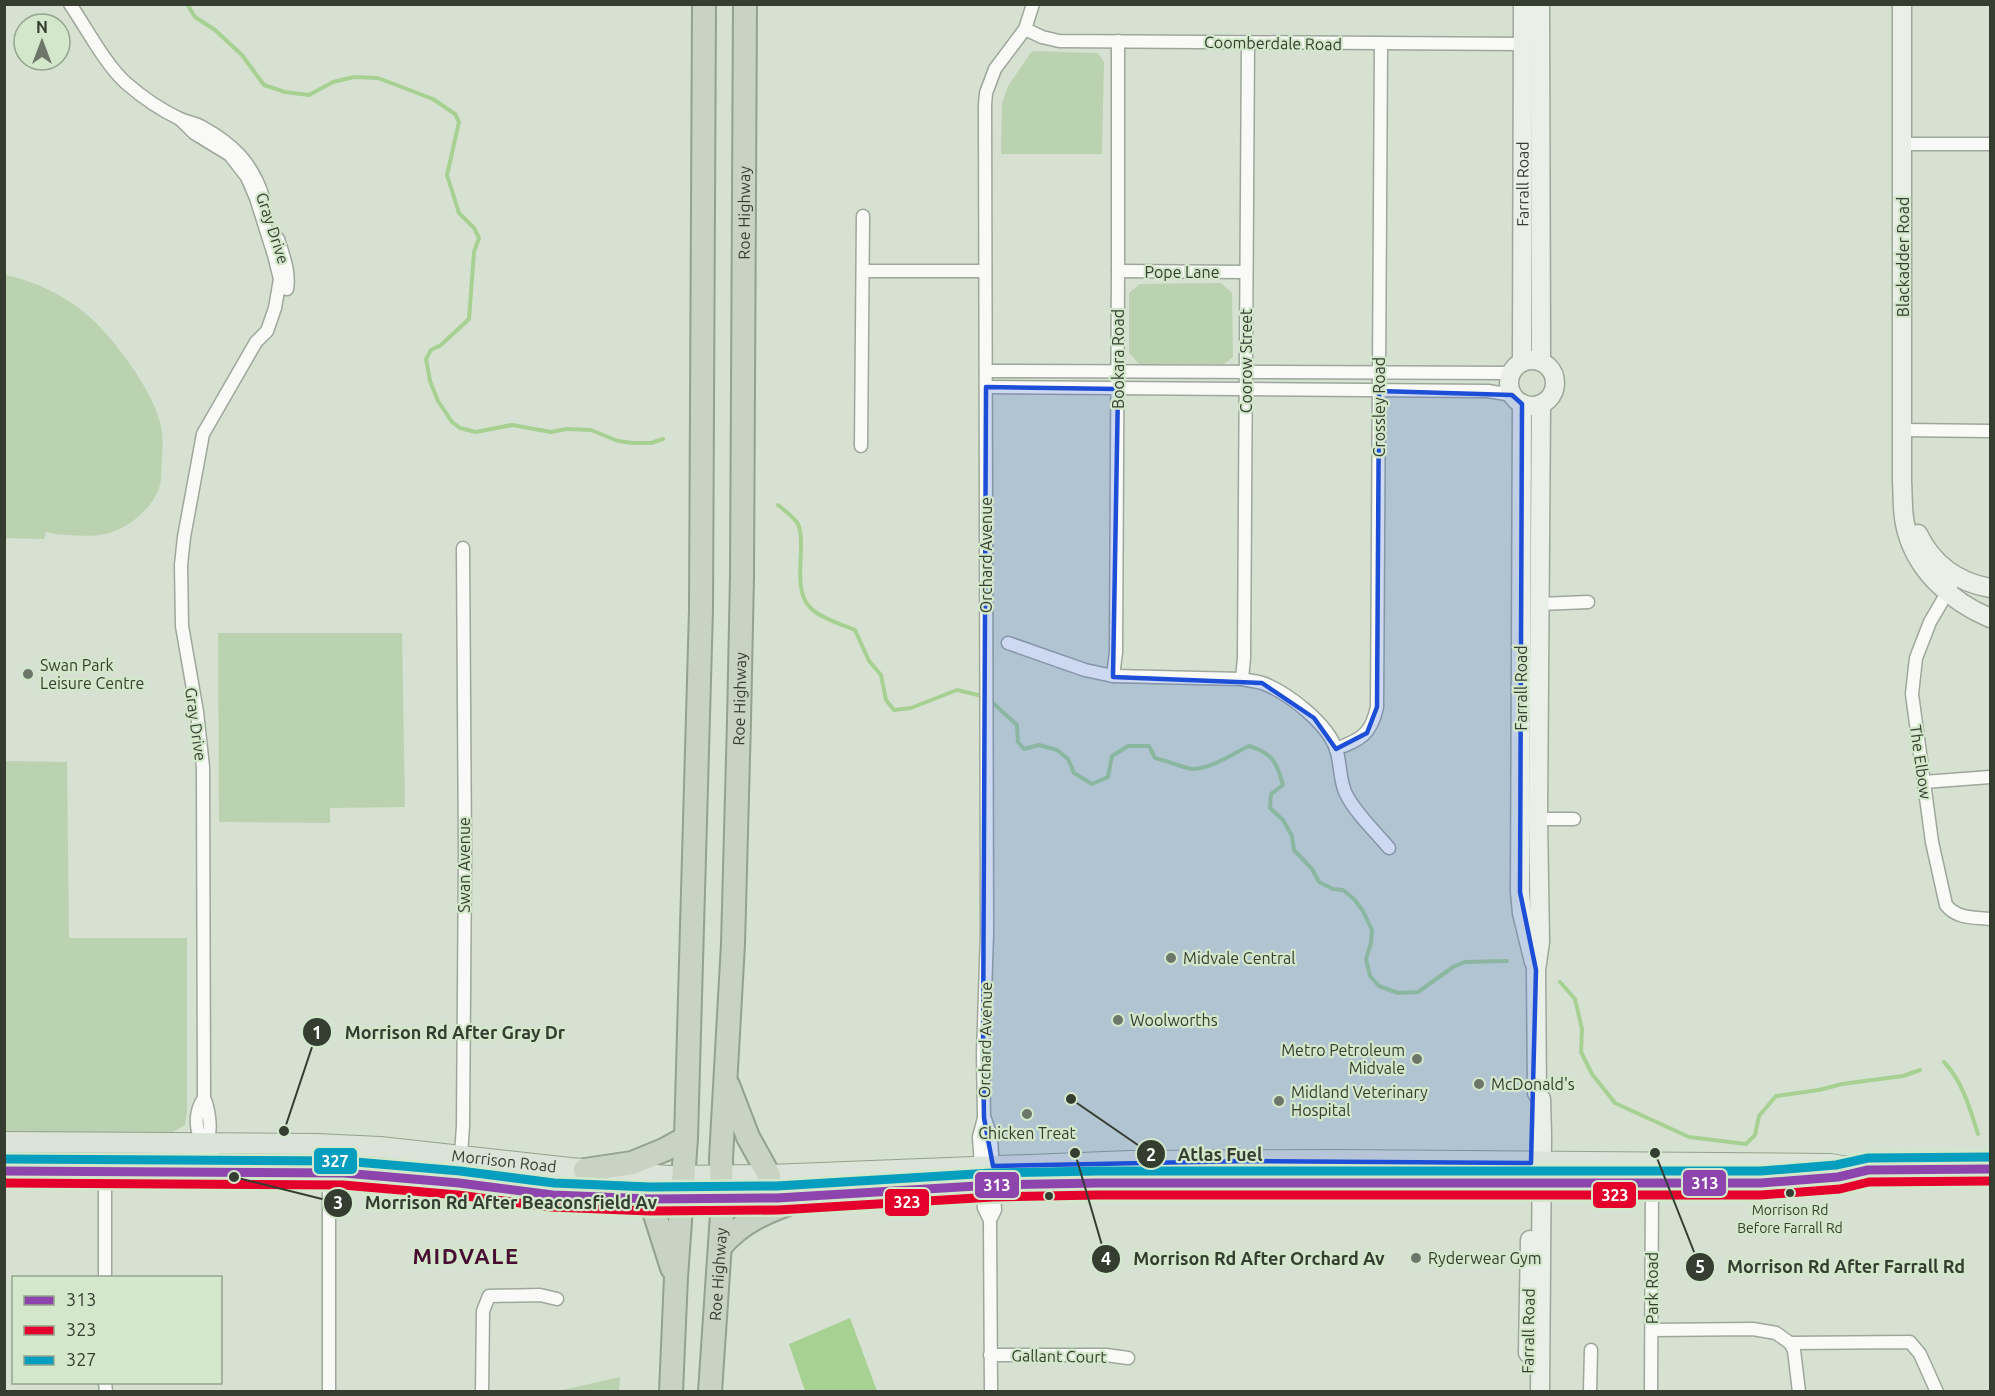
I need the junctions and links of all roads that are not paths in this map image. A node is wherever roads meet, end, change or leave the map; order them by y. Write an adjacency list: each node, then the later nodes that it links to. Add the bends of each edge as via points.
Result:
1 (70, 4): 67 (street, Gray Drive, via 125,82 148,100 229,145 252,169 285,261 288,281 271,336 245,364 202,434 181,565 182,626 202,767 204,1098 198,1107 197,1134)
2 (704, 4): 65 (highway, via 701,610)
3 (745, 4): 64 (highway, Roe Highway, via 742,587)
4 (1033, 4): 8 (street, Orchard Avenue)
5 (1523, 4): 12 (main road, Farrall Road)
6 (1540, 4): 20 (main road, Farrall Road)
7 (1902, 4): 13 (main road, Blackadder Road)
8 (1025, 29): 9 (street, Coomberdale Road, via 1059,41); 16 (street, Orchard Avenue, via 995,69 986,93)
9 (1118, 41): 10 (street, Coomberdale Road); 17 (street, Bookara Road)
10 (1248, 42): 11 (street, Coomberdale Road); 19 (street, Coorow Street)
11 (1381, 44): 12 (street, Coomberdale Road); 27 (street, Crossley Road)
12 (1523, 44): 21 (main road, Farrall Road)
13 (1903, 144): 14 (street); 38 (main road, Blackadder Road)
14 (1990, 144)
15 (863, 216): 18 (street)
16 (984, 271): 18 (street); 22 (street, Orchard Avenue)
17 (1118, 271): 19 (street, Pope Lane); 23 (street, Bookara Road)
18 (862, 272): 42 (street)
19 (1246, 272): 25 (street, Coorow Street)
20 (1541, 361): 21 (main road, via 1529,360); 37 (main road, via 1553,372 1556,385 1550,398)
21 (1516, 368): 28 (street); 36 (main road, via 1509,384)
22 (986, 371): 23 (street); 29 (street, Orchard Avenue)
23 (1118, 373): 24 (street); 30 (street, Bookara Road)
24 (1183, 373): 25 (street); 31 (street)
25 (1246, 373): 26 (street); 32 (street, Coorow Street)
26 (1314, 374): 27 (street); 33 (street)
27 (1379, 374): 28 (street); 34 (street, Crossley Road)
28 (1451, 374): 35 (street)
29 (986, 387): 30 (street); 81 (street, Orchard Avenue, via 987,934 984,1118 979,1137)
30 (1118, 389): 31 (street); 50 (street, Bookara Road)
31 (1183, 389): 32 (street)
32 (1246, 390): 33 (street); 51 (street, Coorow Street)
33 (1315, 390): 34 (street)
34 (1379, 391): 35 (street); 53 (street, Crossley Road, via 1377,707 1367,733)
35 (1451, 391): 36 (street, via 1488,391)
36 (1517, 399): 37 (main road); 40 (main road, Farrall Road)
37 (1540, 405): 41 (main road, Farrall Road)
38 (1902, 430): 39 (street); 44 (main road, Blackadder Road, via 1904,521 1912,546 1932,578)
39 (1990, 431)
40 (1522, 438): 41 (main road); 52 (main road, Farrall Road)
41 (1540, 438): 47 (main road, Farrall Road)
42 (861, 446)
43 (463, 548): 68 (street, Swan Avenue, via 465,856)
44 (1952, 585): 45 (main road); 48 (main road, Blackadder Road, via 1965,605); 56 (street, The Elbow, via 1930,622 1912,675)
45 (1990, 588)
46 (1588, 602): 47 (street)
47 (1540, 604): 52 (main road, Farrall Road)
48 (1990, 618)
49 (1008, 644): 50 (street)
50 (1113, 676): 51 (street)
51 (1242, 679): 53 (street, via 1262,683 1286,696 1323,727)
52 (1530, 696): 54 (main road, Farrall Road)
53 (1336, 748): 61 (street, via 1345,793)
54 (1530, 760): 57 (main road, Farrall Road); 59 (main road, Farrall Road)
55 (1990, 777): 56 (street)
56 (1924, 782): 63 (street, The Elbow, via 1946,905 1961,916)
57 (1538, 819): 58 (street); 60 (main road, Farrall Road)
58 (1574, 819)
59 (1520, 840): 60 (main road); 62 (main road, Farrall Road)
60 (1539, 840): 62 (main road, Farrall Road)
61 (1389, 848)
62 (1530, 903): 69 (main road, Farrall Road, via 1528,941 1536,970 1537,1093 1532,1100)
63 (1990, 919)
64 (726, 1081): 78 (highway, Roe Highway); 79 (highway, via 748,1137)
65 (686, 1137): 71 (highway, via 632,1163); 80 (highway)
66 (4, 1142): 67 (main road, Morrison Road)
67 (202, 1143): 68 (main road, Morrison Road, via 337,1145); 75 (street); 76 (street, via 223,1166)
68 (461, 1155): 71 (main road, Morrison Road); 82 (street, Swan Avenue)
69 (1537, 1163): 72 (main road, Morrison Road, via 1830,1164); 81 (main road, Morrison Road, via 1130,1161); 83 (main road, Farrall Road)
70 (1990, 1169): 72 (main road, Morrison Road)
71 (585, 1170): 80 (main road, Morrison Road)
72 (1868, 1170): 84 (main road, Morrison Road, via 1794,1182)
73 (4, 1171): 74 (main road, Morrison Road)
74 (105, 1172): 75 (main road, Morrison Road); 90 (street)
75 (173, 1172): 76 (main road, Morrison Road)
76 (243, 1172): 77 (main road, Morrison Road)
77 (329, 1173): 82 (main road, Morrison Road); 98 (street)
78 (721, 1175): 79 (main road, Morrison Road); 80 (main road, Morrison Road); 88 (highway, Roe Highway)
79 (769, 1175): 81 (main road, Morrison Road)
80 (684, 1176): 87 (highway)
81 (987, 1176): 83 (main road, Morrison Road); 85 (main road, Morrison Road); 96 (street, Orchard Avenue, via 995,1209 990,1220)
82 (459, 1183): 86 (main road, Morrison Road, via 553,1195)
83 (1536, 1184): 84 (main road, Morrison Road); 103 (main road, Farrall Road); 104 (main road, Farrall Road)
84 (1652, 1184): 93 (street, Park Road)
85 (807, 1197): 88 (main road, Morrison Road); 89 (highway, via 749,1220)
86 (650, 1199): 87 (main road, Morrison Road); 91 (highway)
87 (682, 1199): 88 (main road, Morrison Road); 91 (highway)
88 (721, 1199): 89 (highway, Roe Highway)
89 (720, 1247): 101 (highway, Roe Highway)
90 (105, 1276)
91 (676, 1277): 100 (highway)
92 (557, 1299): 99 (street, via 540,1295 489,1296 483,1311)
93 (1652, 1330): 94 (street, via 1753,1329 1776,1333); 106 (street, Park Road)
94 (1790, 1343): 107 (street, via 1796,1358); 108 (street, via 1910,1342 1920,1354)
95 (1591, 1350): 105 (street)
96 (990, 1355): 97 (street, Gallant Court, via 1106,1355); 102 (street, Orchard Avenue)
97 (1128, 1359)
98 (329, 1392)
99 (482, 1392)
100 (671, 1392)
101 (710, 1392)
102 (990, 1392)
103 (1528, 1392)
104 (1540, 1392)
105 (1590, 1392)
106 (1652, 1392)
107 (1799, 1392)
108 (1937, 1392)

